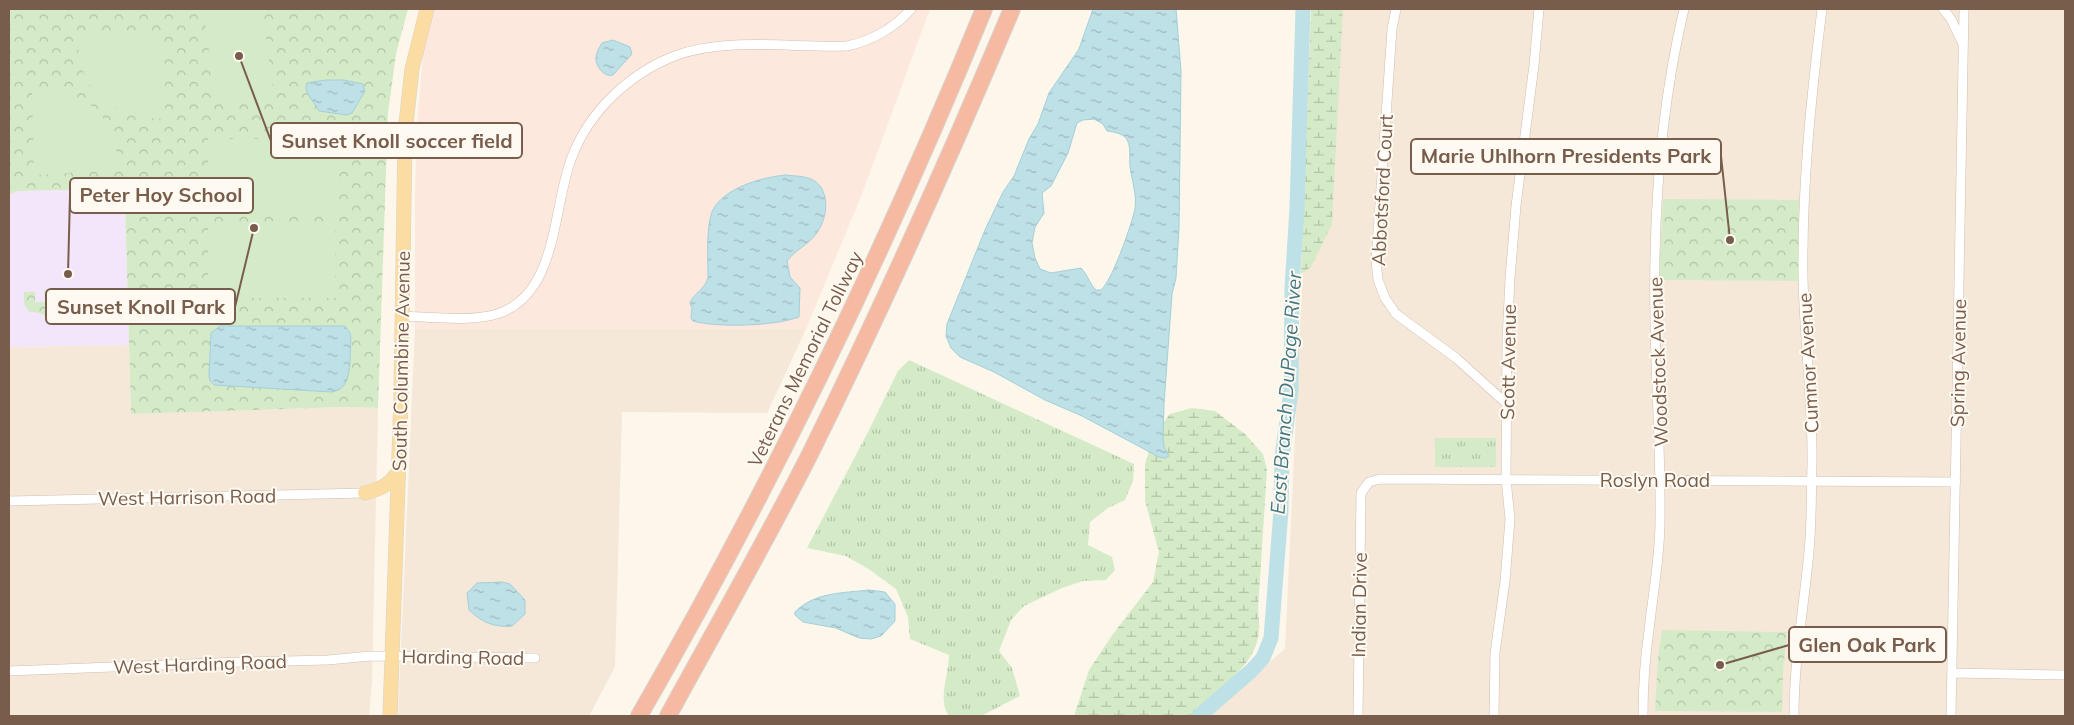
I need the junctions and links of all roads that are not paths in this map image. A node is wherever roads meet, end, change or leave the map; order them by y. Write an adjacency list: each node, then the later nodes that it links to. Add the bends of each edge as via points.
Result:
1 (427, 9): 12 (main road, South Columbine Avenue, via 412,69 405,133)
2 (911, 9): 12 (street, via 880,34 847,46 714,46 678,55 651,67 611,97 584,133 571,158 546,261 534,287 512,307 498,314)
3 (984, 9): 29 (highway, Veterans Memorial Tollway, via 885,240 848,317 739,537)
4 (1012, 9): 30 (highway, via 860,351 760,549)
5 (1396, 9): 13 (street, Abbotsford Court, via 1376,261 1378,280 1396,314 1456,358)
6 (1539, 9): 13 (street, Scott Avenue, via 1515,215 1507,341)
7 (1684, 9): 16 (street, Woodstock Avenue, via 1668,95 1658,194 1655,318)
8 (1822, 9): 17 (street, Cumnor Avenue, via 1810,114 1803,234)
9 (1943, 9): 11 (street)
10 (1964, 9): 11 (street, Spring Avenue)
11 (1964, 45): 18 (street, Spring Avenue)
12 (403, 316): 14 (main road, South Columbine Avenue)
13 (1507, 404): 15 (street, Scott Avenue)
14 (398, 472): 19 (main road, via 385,486); 22 (main road, South Columbine Avenue)
15 (1506, 479): 16 (street, Roslyn Road); 20 (street, Roslyn Road, via 1380,479 1369,482); 32 (street, Scott Avenue, via 1510,519 1495,653)
16 (1660, 480): 17 (street, Roslyn Road); 33 (street, Woodstock Avenue, via 1658,562 1646,653)
17 (1812, 481): 18 (street, Roslyn Road); 34 (street, Cumnor Avenue, via 1809,550 1798,630)
18 (1956, 482): 26 (street, Spring Avenue)
19 (365, 493): 21 (street, West Harrison Road); 22 (main road, via 385,499)
20 (1361, 493): 31 (street, Indian Drive)
21 (9, 502)
22 (396, 509): 23 (main road, South Columbine Avenue)
23 (392, 656): 24 (street, Harding Road); 25 (street, West Harding Road); 28 (main road, South Columbine Avenue)
24 (535, 658)
25 (9, 671)
26 (1952, 674): 27 (street); 35 (street, Spring Avenue)
27 (2065, 675)
28 (390, 716)
29 (640, 716)
30 (668, 716)
31 (1358, 716)
32 (1494, 716)
33 (1643, 716)
34 (1794, 716)
35 (1951, 716)

